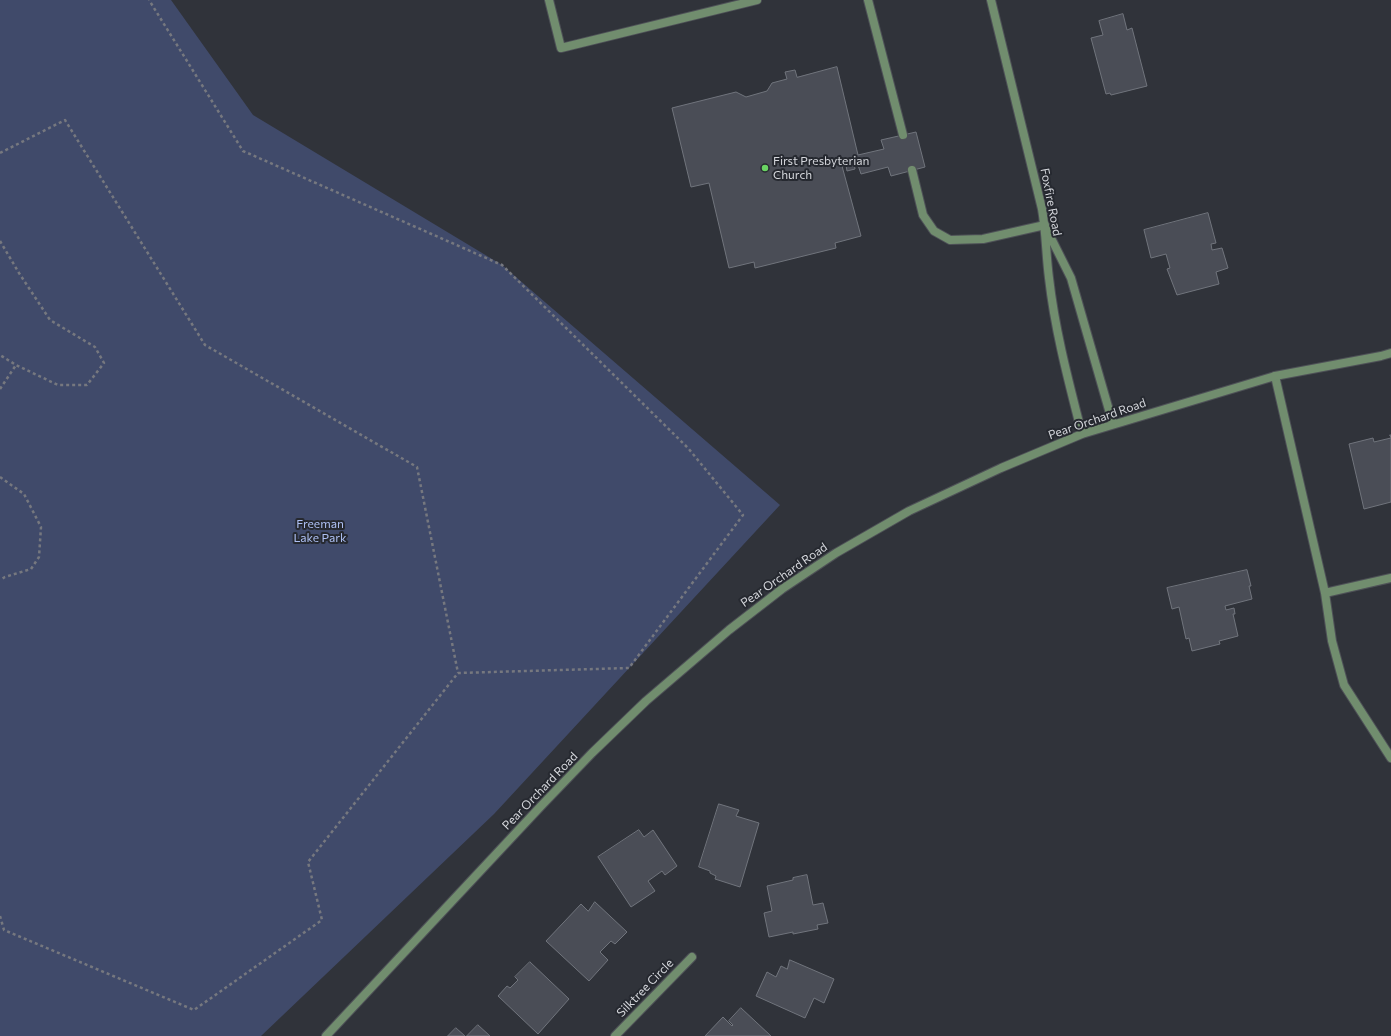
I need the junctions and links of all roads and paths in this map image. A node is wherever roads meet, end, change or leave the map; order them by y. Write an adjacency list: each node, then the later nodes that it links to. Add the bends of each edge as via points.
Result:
1 (149, 0): 22 (path, via 243,151 502,265 688,448 743,515 629,668)
2 (549, 0): 3 (street, via 561,48)
3 (757, 0)
4 (868, 0): 6 (street)
5 (991, 0): 9 (street, Foxfire Road)
6 (903, 135)
7 (0, 153): 22 (path, via 65,120 205,345 417,467)
8 (912, 170): 9 (street, via 923,215 934,231 950,240 983,239)
9 (1045, 225): 16 (street, via 1071,278); 17 (street, Foxfire Road, via 1049,278 1061,349)
10 (0, 241): 13 (path, via 50,320 95,347 104,363 87,385 58,385)
11 (1391, 353): 14 (street, Pear Orchard Road)
12 (0, 355): 13 (path)
13 (16, 365): 15 (path)
14 (1275, 376): 16 (street, Pear Orchard Road); 21 (street)
15 (0, 389)
16 (1113, 424): 17 (street, Pear Orchard Road)
17 (1082, 434): 26 (street, Pear Orchard Road, via 909,511 836,553 729,630 646,701 592,753)
18 (0, 477): 20 (path, via 24,494 41,527 39,557 31,569)
19 (1391, 578): 21 (street)
20 (0, 580)
21 (1325, 593): 23 (street, via 1332,641 1344,685)
22 (458, 673): 24 (path, via 308,862 322,920 194,1010 4,930)
23 (1391, 758)
24 (0, 916)
25 (692, 957): 27 (street, Silktree Circle)
26 (326, 1036)
27 (615, 1036)

